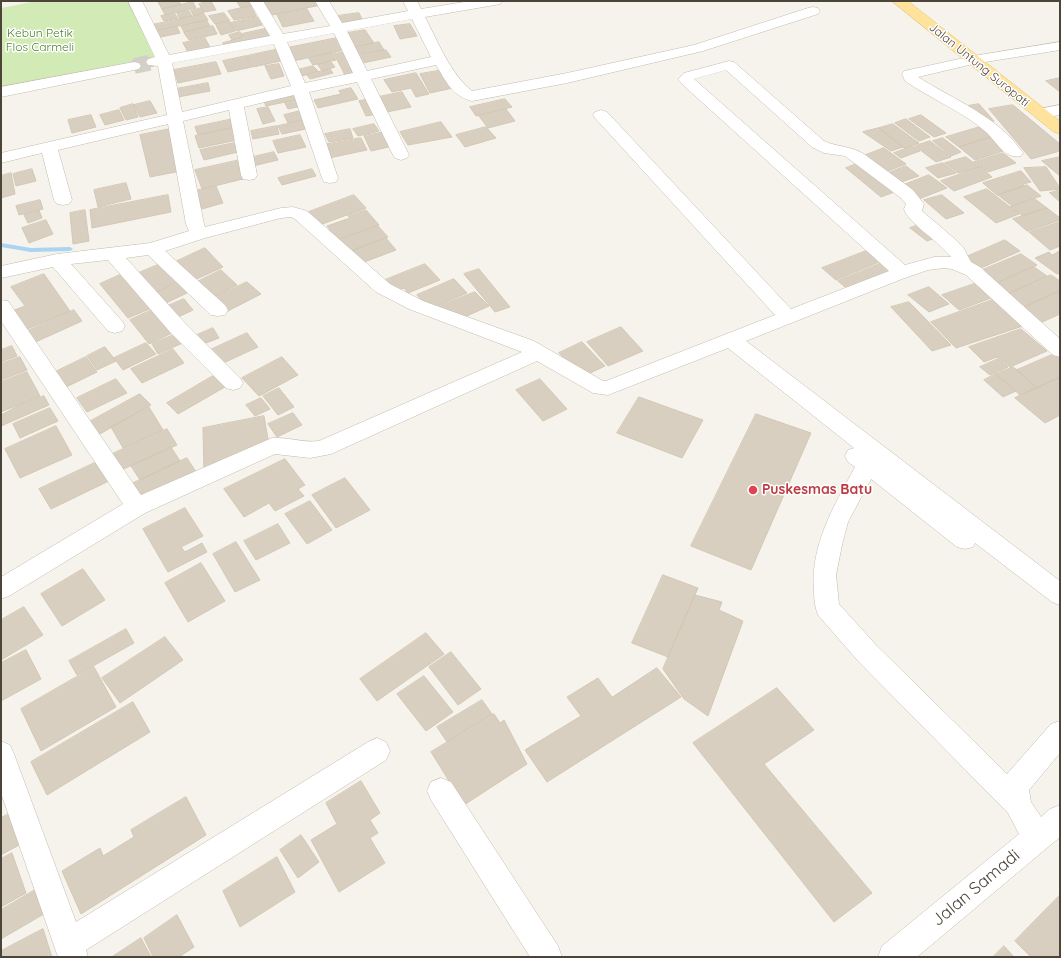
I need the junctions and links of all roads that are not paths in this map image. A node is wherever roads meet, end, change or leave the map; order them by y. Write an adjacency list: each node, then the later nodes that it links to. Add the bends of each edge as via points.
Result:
1 (135, 1): 13 (street)
2 (256, 1): 9 (street)
3 (322, 1): 8 (street)
4 (495, 1): 7 (street)
5 (796, 1): 11 (street, via 813,11 698,48 479,96 467,95 458,88)
6 (899, 1): 12 (main road, Jalan Untung Suropati)
7 (413, 7): 8 (street); 11 (street)
8 (338, 28): 9 (street); 15 (street)
9 (279, 39): 13 (street); 16 (street)
10 (1060, 46): 12 (street)
11 (440, 60): 15 (street)
12 (973, 60): 20 (main road, Jalan Untung Suropati); 25 (street, via 909,74 910,78 986,124)
13 (158, 61): 22 (street)
14 (134, 66): 17 (street)
15 (362, 75): 16 (street); 26 (street)
16 (300, 89): 18 (street); 29 (street)
17 (1, 92)
18 (236, 104): 22 (street); 28 (street)
19 (1060, 110): 20 (street)
20 (1040, 113): 23 (main road, Jalan Untung Suropati)
21 (601, 115): 40 (street)
22 (175, 118): 24 (street); 31 (street)
23 (1060, 129)
24 (48, 147): 27 (street); 30 (street)
25 (1015, 153)
26 (401, 155)
27 (1, 158)
28 (249, 175)
29 (330, 178)
30 (63, 200)
31 (199, 234): 32 (street); 44 (street, via 281,213 292,212 301,215 383,288 416,305)
32 (152, 249): 33 (street); 39 (street)
33 (113, 254): 34 (street); 46 (street, via 177,327)
34 (56, 260): 36 (street); 41 (street)
35 (963, 265): 37 (street, via 941,261); 37 (street, via 962,259 952,247 914,213 915,204 907,194 851,153 830,150 818,144 729,65 686,79); 43 (street, via 973,271)
36 (1, 272)
37 (903, 272): 40 (street)
38 (1, 306): 48 (street)
39 (218, 310)
40 (788, 317): 42 (street)
41 (114, 326)
42 (731, 340): 44 (street, via 608,388 593,386); 50 (street)
43 (1060, 350)
44 (539, 352): 48 (street, via 323,448 314,450 284,445 272,446)
45 (746, 370): 47 (street)
46 (232, 383)
47 (867, 465): 51 (street); 56 (street, via 837,522 830,545 824,575 827,608 867,653)
48 (137, 507): 49 (street)
49 (1, 589)
50 (1060, 595)
51 (1060, 612)
52 (1060, 733): 56 (street, via 1015,786 1014,795)
53 (377, 751): 59 (street)
54 (1, 754): 59 (street)
55 (441, 791): 60 (street)
56 (1017, 803): 58 (street)
57 (1060, 818): 58 (street, Jalan Samadi)
58 (1038, 836): 61 (street, Jalan Samadi)
59 (70, 951)
60 (547, 957)
61 (893, 957)

